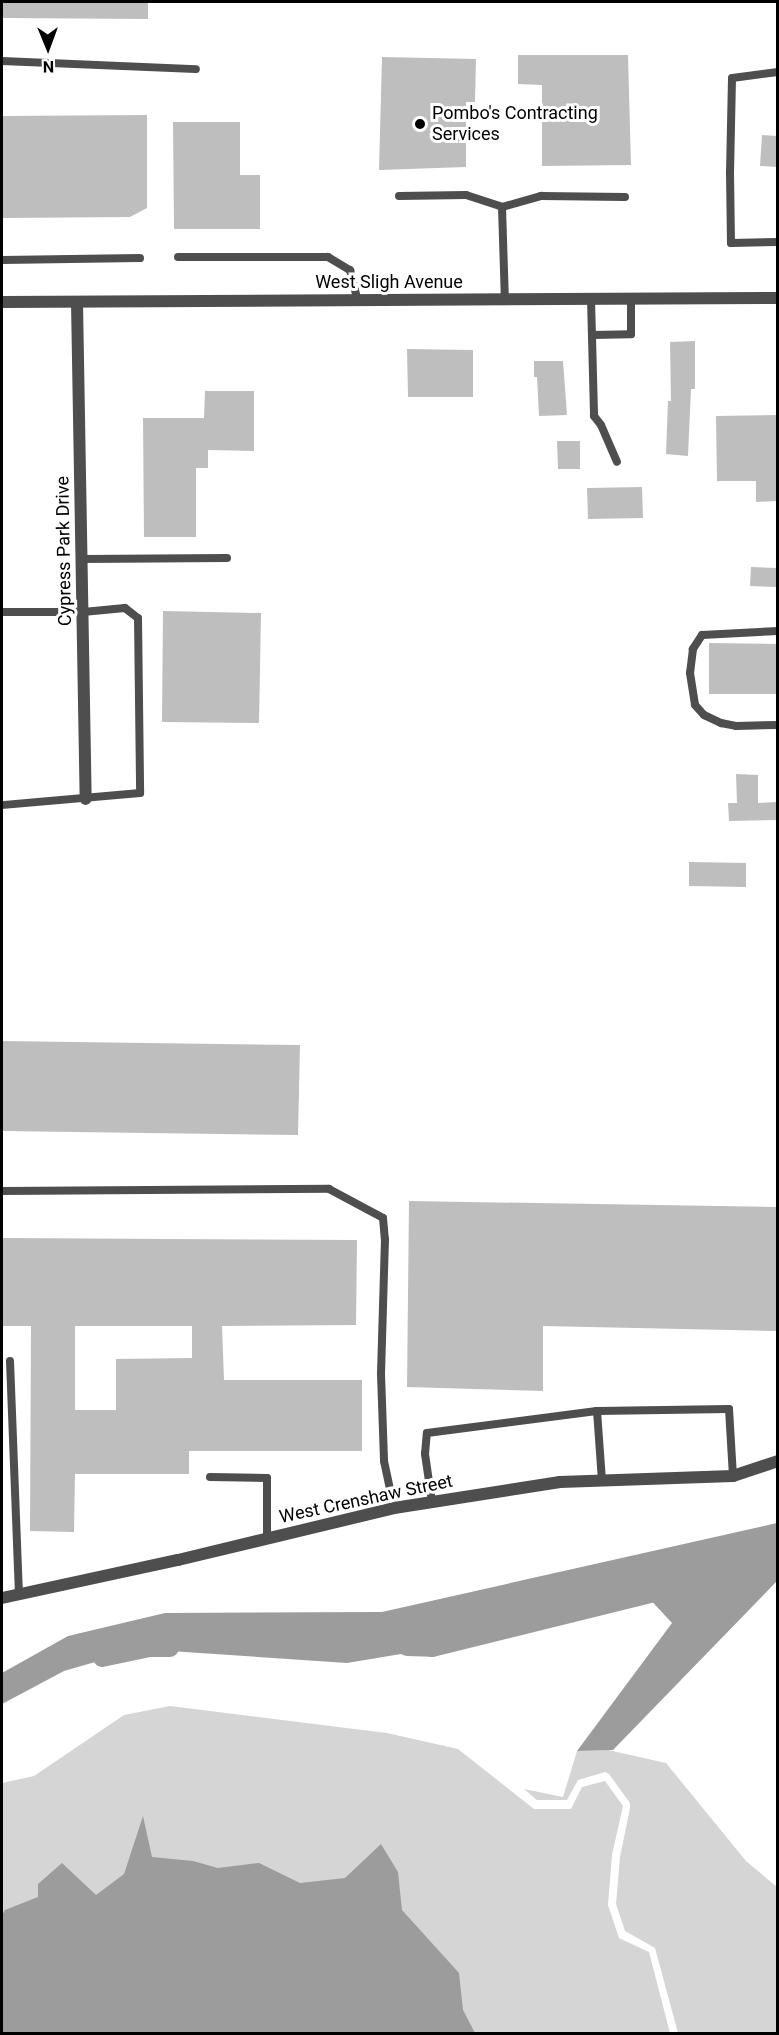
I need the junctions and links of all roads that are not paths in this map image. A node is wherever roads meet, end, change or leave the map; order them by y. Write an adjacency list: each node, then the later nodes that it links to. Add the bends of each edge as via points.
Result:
1 (2, 62): 2 (lane)
2 (196, 69)
3 (777, 72): 7 (lane, via 732,78 730,243)
4 (399, 196): 6 (lane, via 466,195)
5 (625, 197): 6 (lane, via 541,196)
6 (502, 207): 14 (lane)
7 (777, 242)
8 (178, 257): 15 (lane, via 328,257 350,270)
9 (140, 258): 10 (lane)
10 (2, 260)
11 (777, 298): 13 (street, West Sligh Avenue)
12 (591, 299): 13 (street, West Sligh Avenue); 14 (street, West Sligh Avenue); 18 (lane)
13 (631, 299): 18 (lane, via 631,334)
14 (505, 300): 15 (street, West Sligh Avenue)
15 (358, 301): 17 (street, West Sligh Avenue)
16 (2, 302): 17 (street, West Sligh Avenue)
17 (77, 302): 21 (street, Cypress Park Drive)
18 (592, 335): 19 (lane, via 594,416)
19 (617, 462)
20 (227, 558): 21 (lane)
21 (82, 559): 23 (street, Cypress Park Drive)
22 (2, 612): 23 (lane)
23 (83, 612): 26 (street, Cypress Park Drive); 26 (lane, via 125,608 138,618 140,793)
24 (777, 631): 25 (lane, via 702,635 693,649 690,673 695,705 704,715 736,726)
25 (777, 725)
26 (86, 799): 27 (lane)
27 (2, 805)
28 (2, 1191): 36 (lane, via 329,1189 383,1218 381,1374 384,1450)
29 (10, 1361): 38 (lane)
30 (597, 1411): 32 (lane, via 729,1408); 34 (lane); 35 (lane, via 427,1433 425,1454)
31 (777, 1461): 32 (street, West Crenshaw Street)
32 (733, 1476): 34 (street, West Crenshaw Street)
33 (210, 1477): 37 (lane, via 267,1478)
34 (602, 1481): 35 (street, West Crenshaw Street, via 560,1482)
35 (432, 1502): 36 (street, West Crenshaw Street)
36 (394, 1508): 37 (street, West Crenshaw Street)
37 (267, 1538): 38 (street, West Crenshaw Street)
38 (19, 1594): 39 (street, West Crenshaw Street)
39 (2, 1598)

